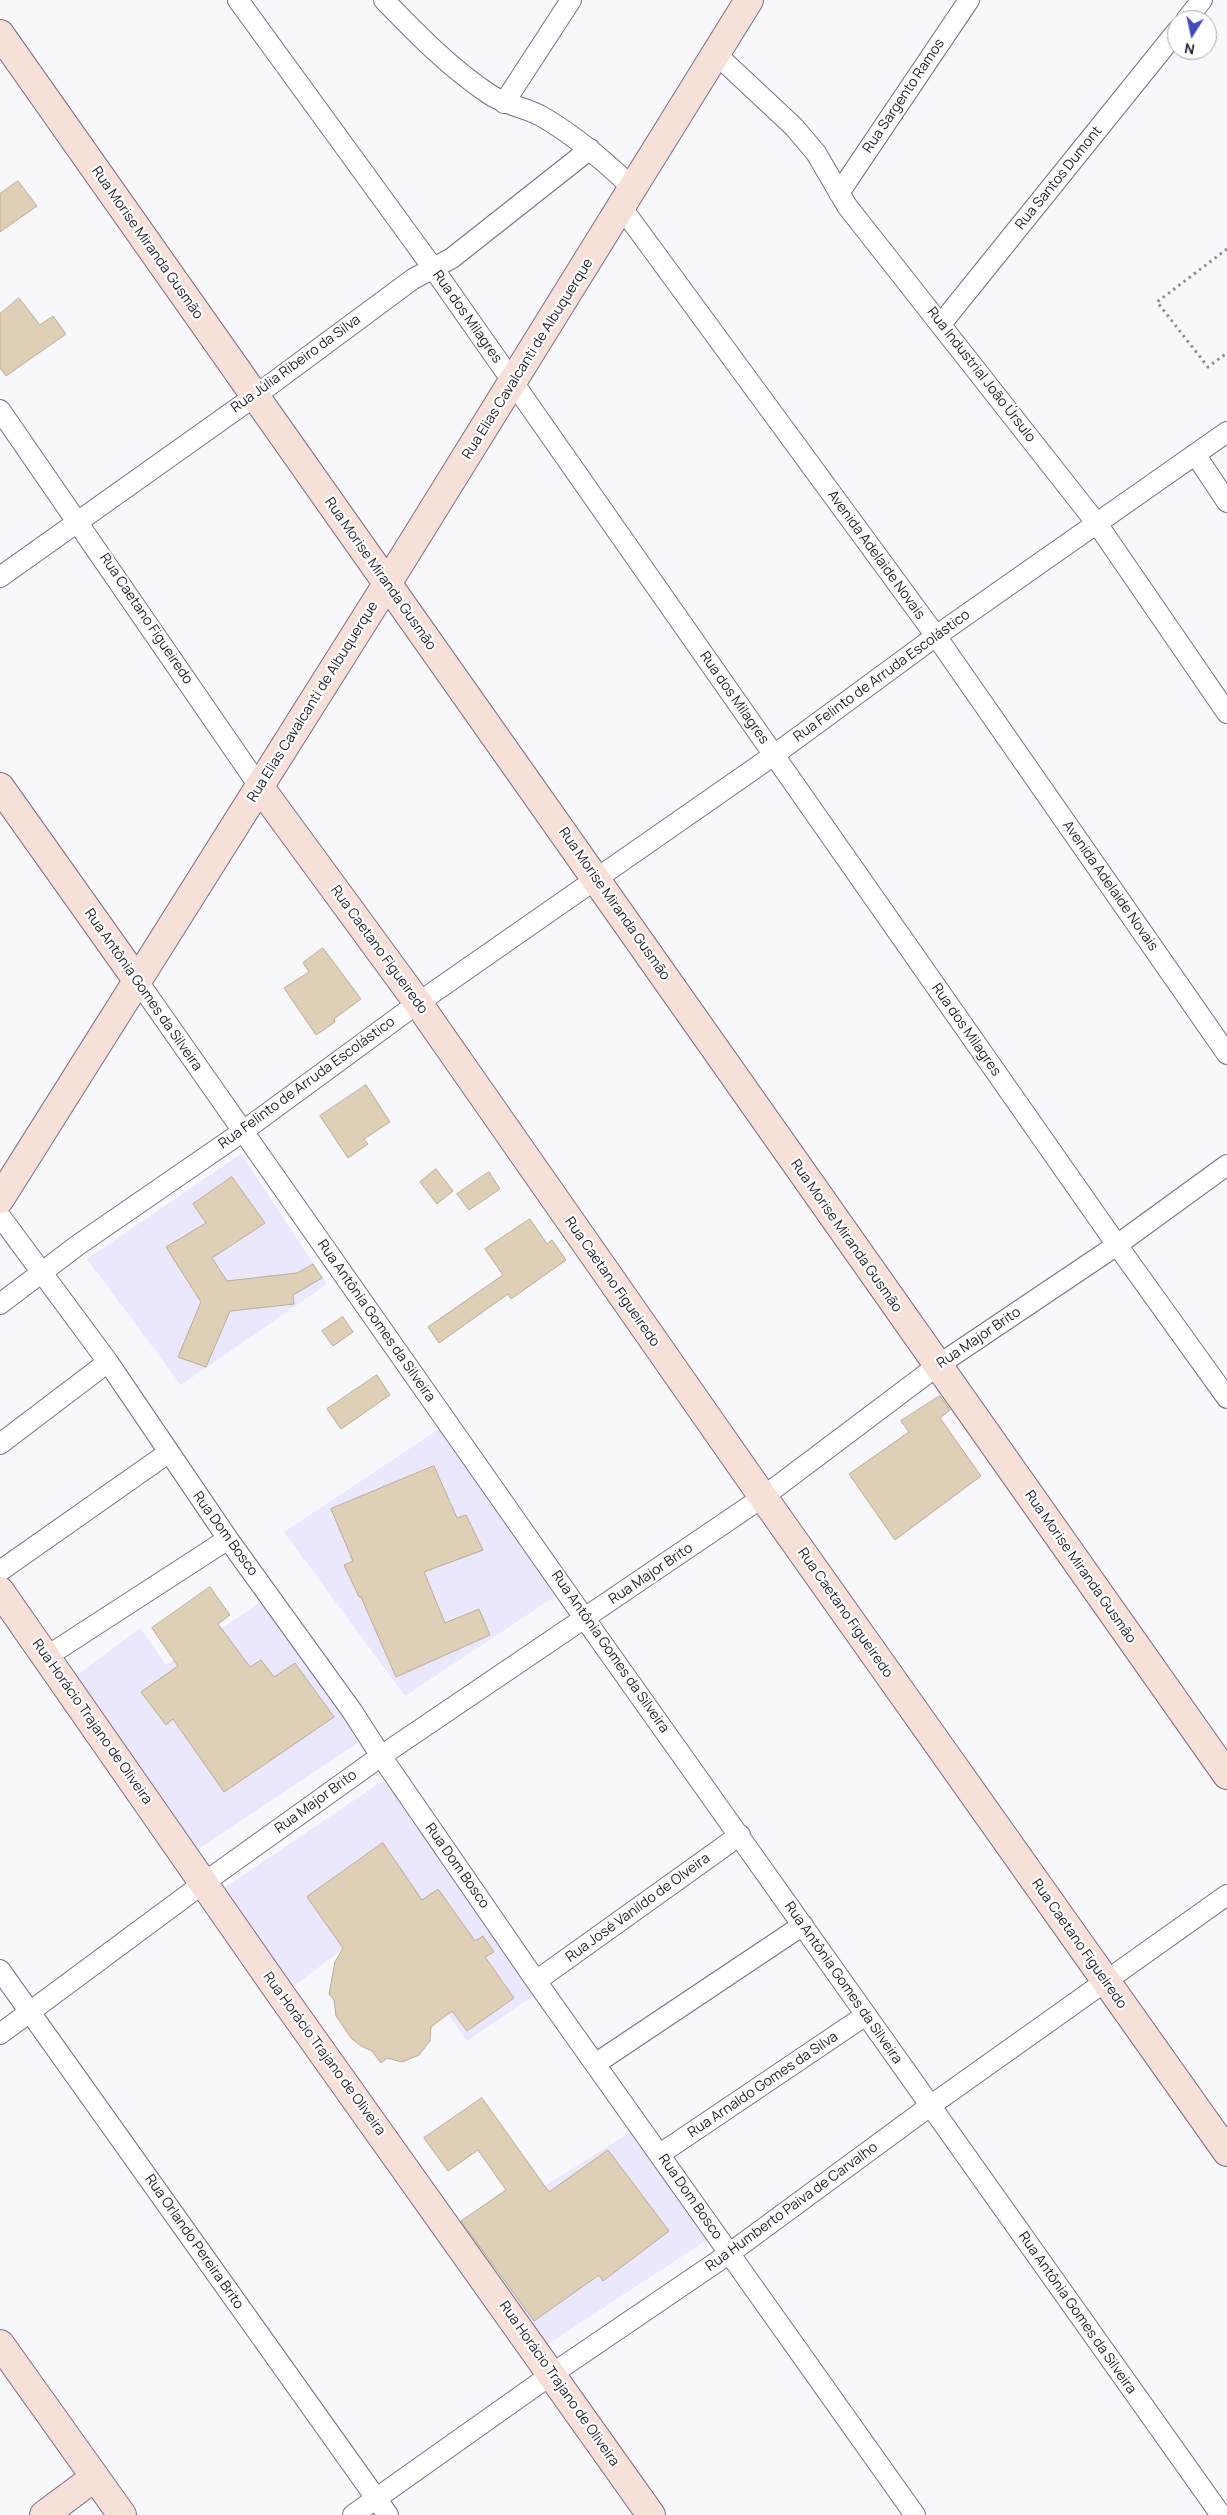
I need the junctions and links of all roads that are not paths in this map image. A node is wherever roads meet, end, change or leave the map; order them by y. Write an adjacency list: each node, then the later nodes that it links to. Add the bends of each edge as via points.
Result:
1 (238, 0): 15 (street, Rua dos Milagres)
2 (384, 0): 11 (street, Avenida Adelaide Novais, via 457,70)
3 (571, 0): 11 (street)
4 (749, 0): 10 (street, Rua Elias Cavalcanti de Albuquerque)
5 (969, 0): 13 (street, Rua Sargento Ramos)
6 (1202, 0): 7 (street)
7 (1194, 10)
8 (0, 34): 18 (street, Rua Morise Miranda Gusmão)
9 (1167, 43): 16 (street, Rua Santos Dumont)
10 (715, 53): 13 (street, Rua Industrial João Úrsulo, via 794,126 816,154); 14 (street, Rua Elias Cavalcanti de Albuquerque)
11 (504, 103): 12 (street, Avenida Adelaide Novais, via 539,115)
12 (590, 149): 14 (street, Avenida Adelaide Novais); 15 (street, Rua Júlia Ribeiro da Silva, via 452,258)
13 (839, 193): 16 (street, Rua Industrial João Úrsulo)
14 (628, 199): 17 (street, Rua Elias Cavalcanti de Albuquerque); 27 (street, Avenida Adelaide Novais)
15 (433, 268): 17 (street, Rua dos Milagres); 18 (street, Rua Júlia Ribeiro da Silva, via 413,279)
16 (941, 324): 24 (street, Rua Industrial João Úrsulo)
17 (513, 383): 26 (street, Rua Elias Cavalcanti de Albuquerque); 29 (street, Rua dos Milagres)
18 (255, 396): 23 (street, Rua Júlia Ribeiro da Silva); 26 (street, Rua Morise Miranda Gusmão)
19 (0, 410): 23 (street, Rua Caetano Figueiredo)
20 (1227, 432): 21 (street, Rua Felinto de Arruda Escolástico)
21 (1195, 454): 22 (street); 24 (street, Rua Felinto de Arruda Escolástico)
22 (1227, 502)
23 (78, 520): 25 (street, Rua Júlia Ribeiro da Silva); 30 (street, Rua Caetano Figueiredo)
24 (1098, 524): 27 (street, Rua Felinto de Arruda Escolástico); 28 (street, Rua Industrial João Úrsulo)
25 (0, 577)
26 (387, 584): 30 (street, Rua Elias Cavalcanti de Albuquerque); 32 (street, Rua Morise Miranda Gusmão)
27 (936, 636): 29 (street, Rua Felinto de Arruda Escolástico); 35 (street, Avenida Adelaide Novais)
28 (1227, 713)
29 (774, 755): 32 (street, Rua Felinto de Arruda Escolástico); 40 (street, Rua dos Milagres)
30 (260, 786): 33 (street, Rua Elias Cavalcanti de Albuquerque); 34 (street, Rua Caetano Figueiredo)
31 (0, 787): 33 (street, Rua Antônia Gomes da Silveira)
32 (596, 877): 34 (street, Rua Felinto de Arruda Escolástico); 44 (street, Rua Morise Miranda Gusmão)
33 (137, 980): 36 (street, Rua Antônia Gomes da Silveira); 38 (street, Rua Elias Cavalcanti de Albuquerque)
34 (418, 1003): 36 (street, Rua Felinto de Arruda Escolástico); 48 (street, Rua Caetano Figueiredo)
35 (1227, 1054)
36 (242, 1132): 41 (street, Rua Felinto de Arruda Escolástico); 52 (street, Rua Antônia Gomes da Silveira)
37 (1227, 1165): 40 (street, Rua Major Brito)
38 (0, 1199)
39 (0, 1216): 41 (street, Rua Dom Bosco)
40 (1117, 1245): 44 (street, Rua Major Brito); 45 (street, Rua dos Milagres)
41 (42, 1271): 42 (street, Rua Felinto de Arruda Escolástico); 43 (street, Rua Dom Bosco)
42 (0, 1304)
43 (108, 1362): 46 (street); 47 (street, Rua Dom Bosco)
44 (937, 1366): 48 (street, Rua Major Brito); 55 (street, Rua Morise Miranda Gusmão)
45 (1227, 1398)
46 (0, 1444)
47 (168, 1454): 49 (street, Rua Dom Bosco); 50 (street)
48 (763, 1497): 52 (street, Rua Major Brito); 62 (street, Rua Caetano Figueiredo)
49 (228, 1539): 53 (street); 54 (street, Rua Dom Bosco)
50 (0, 1571)
51 (0, 1591): 53 (street, Rua Horácio Trajano de Oliveira)
52 (585, 1619): 54 (street, Rua Major Brito); 56 (street, Rua Antônia Gomes da Silveira)
53 (46, 1657): 57 (street, Rua Horácio Trajano de Oliveira)
54 (381, 1756): 57 (street, Rua Major Brito); 61 (street, Rua Dom Bosco)
55 (1227, 1775)
56 (740, 1835): 59 (street, Rua Antônia Gomes da Silveira); 61 (street, Rua José Vanildo de Olveira)
57 (205, 1882): 63 (street, Rua Major Brito); 72 (street, Rua Horácio Trajano de Oliveira, via 282,1996)
58 (1227, 1895): 62 (street, Rua Humberto Paiva de Carvalho)
59 (803, 1925): 64 (street, Rua Antônia Gomes da Silveira); 66 (street)
60 (0, 1970): 63 (street, Rua Orlando Pereira Brito)
61 (536, 1981): 66 (street, Rua Dom Bosco)
62 (1106, 1983): 67 (street, Rua Humberto Paiva de Carvalho); 68 (street, Rua Caetano Figueiredo)
63 (30, 2013): 65 (street, Rua Major Brito); 74 (street, Rua Orlando Pereira Brito)
64 (866, 2015): 67 (street, Rua Antônia Gomes da Silveira); 69 (street, Rua Arnaldo Gomes da Silva)
65 (0, 2034)
66 (596, 2064): 69 (street, Rua Dom Bosco)
67 (930, 2106): 70 (street, Rua Humberto Paiva de Carvalho); 80 (street, Rua Antônia Gomes da Silveira)
68 (1227, 2152)
69 (660, 2154): 70 (street, Rua Dom Bosco)
70 (730, 2253): 72 (street, Rua Humberto Paiva de Carvalho); 79 (street, Rua Dom Bosco)
71 (0, 2344): 73 (street)
72 (552, 2374): 74 (street, Rua Humberto Paiva de Carvalho); 78 (street, Rua Horácio Trajano de Oliveira)
73 (95, 2477): 75 (street); 76 (street)
74 (382, 2507): 77 (street, Rua Humberto Paiva de Carvalho)
75 (44, 2515)
76 (122, 2515)
77 (353, 2515)
78 (652, 2515)
79 (915, 2515)
80 (1221, 2515)

